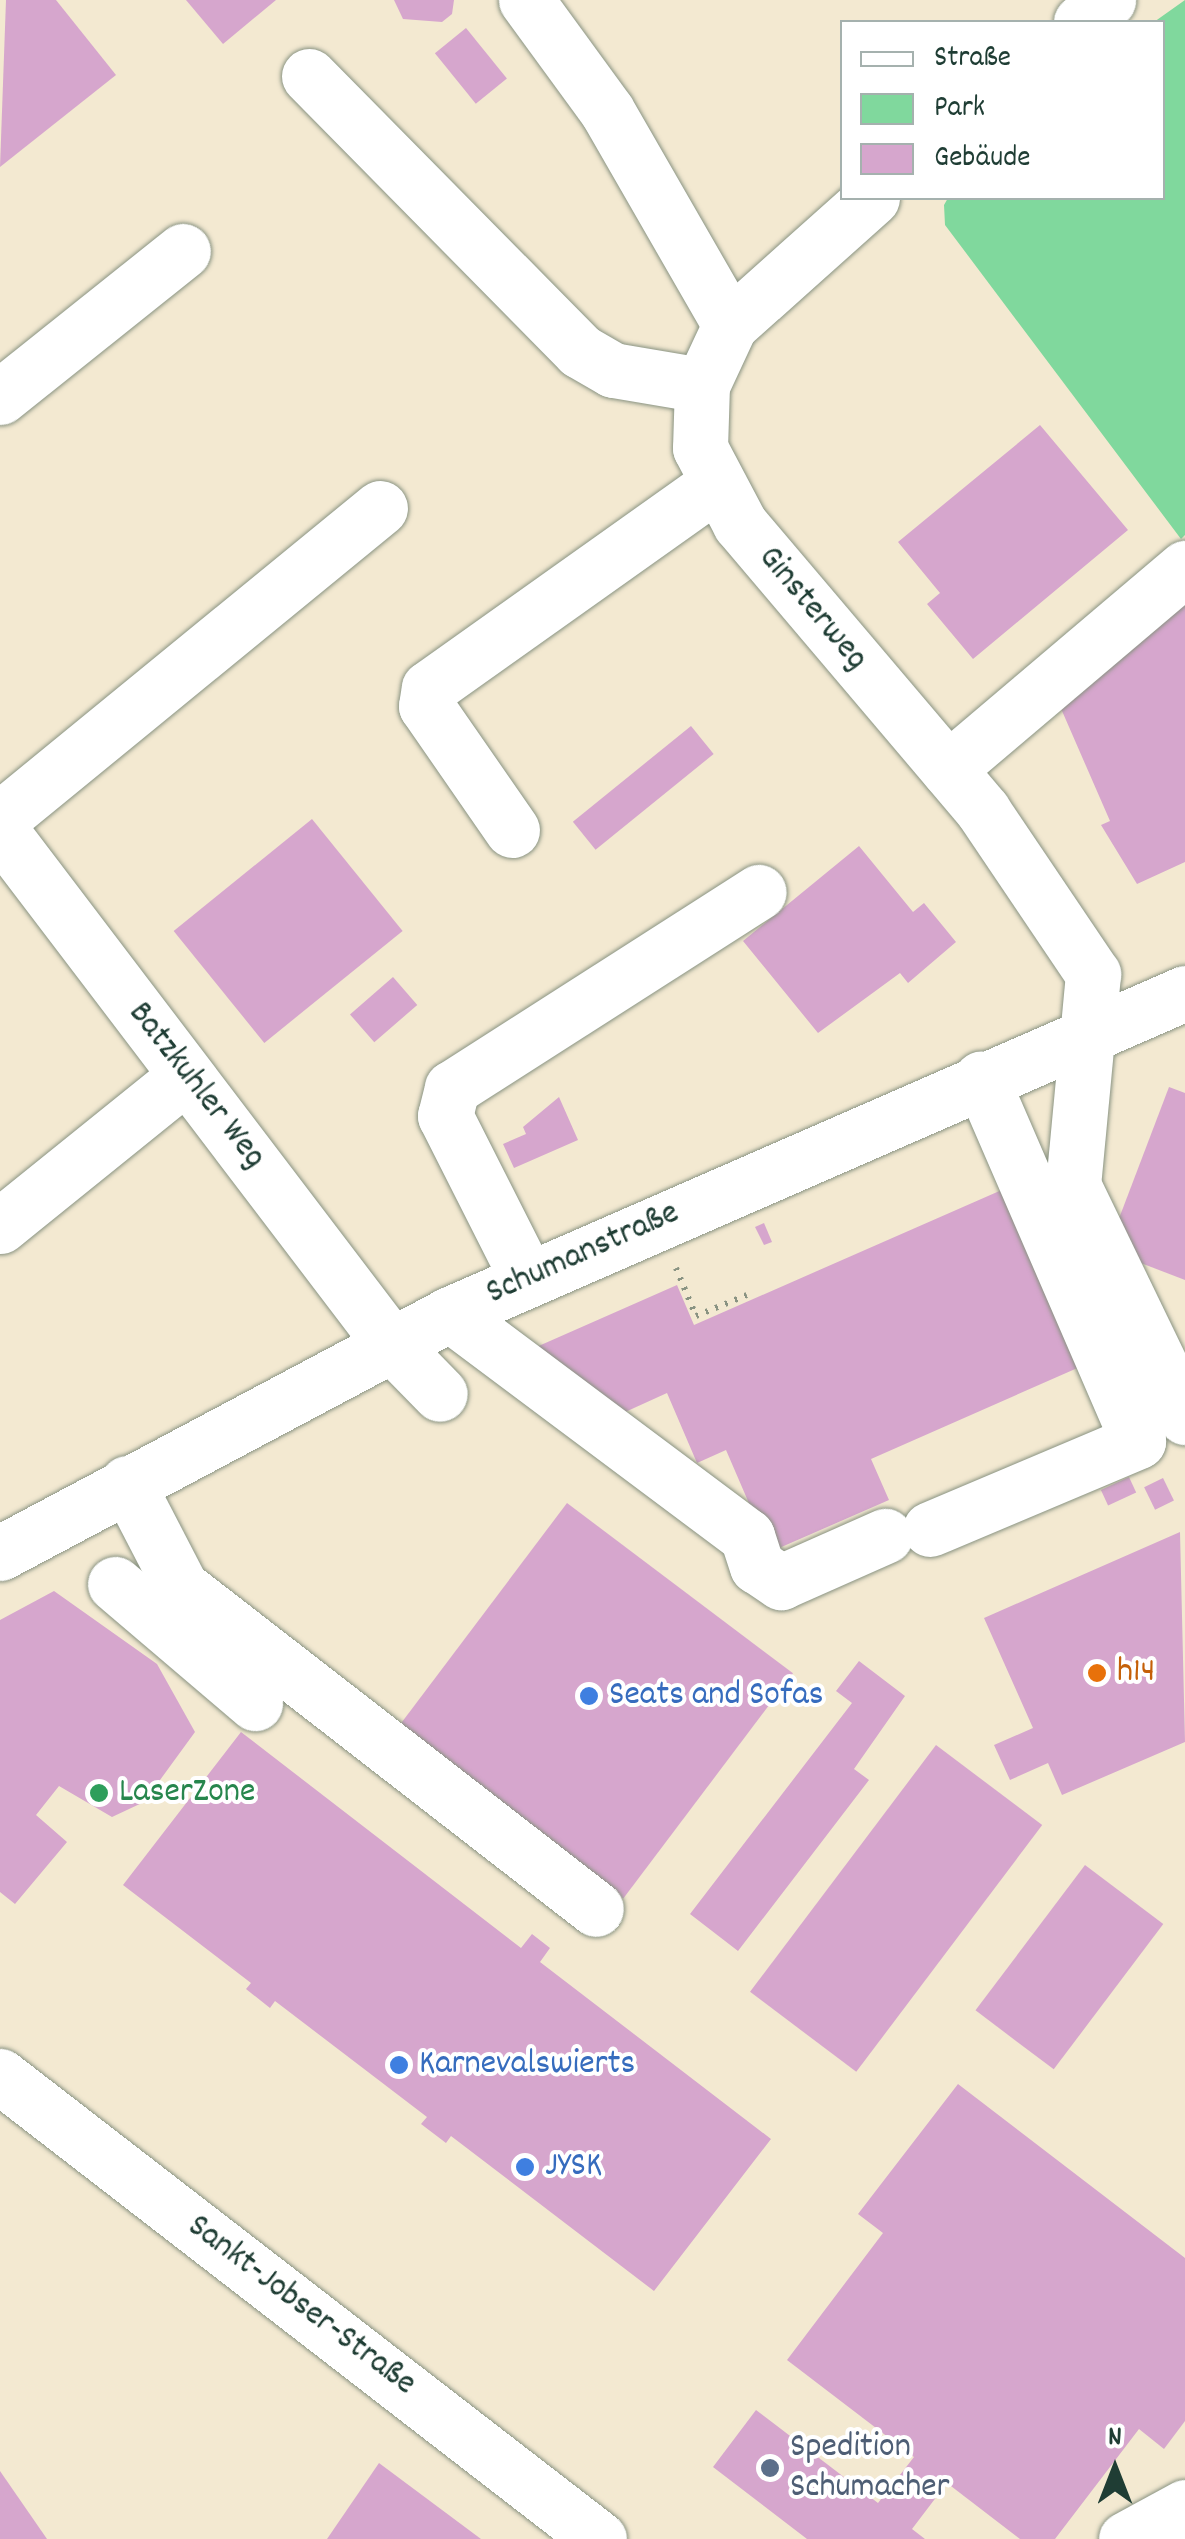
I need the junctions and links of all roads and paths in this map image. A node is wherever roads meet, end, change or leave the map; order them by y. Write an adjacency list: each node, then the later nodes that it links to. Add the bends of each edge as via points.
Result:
1 (526, 0): 7 (street, via 607,111)
2 (1108, 0): 3 (street)
3 (1083, 20)
4 (309, 76): 8 (street, via 580,350 612,370)
5 (870, 200): 7 (street, Ginsterweg)
6 (183, 251): 9 (street)
7 (730, 325): 8 (street, Ginsterweg)
8 (702, 385): 10 (street, Ginsterweg, via 700,448)
9 (0, 397)
10 (715, 484): 13 (street, Ginsterweg); 16 (street, via 430,688 426,706)
11 (380, 508): 14 (street)
12 (1185, 568): 13 (street)
13 (948, 769): 19 (street, Ginsterweg, via 1093,974)
14 (0, 820)
15 (0, 830): 20 (street, Batzkuhler Weg)
16 (512, 830)
17 (759, 892): 24 (street, via 452,1088 445,1116)
18 (1185, 992): 19 (street, Schumanstraße)
19 (1086, 1032): 21 (street, Schumanstraße); 29 (street, Ginsterweg, via 1072,1185)
20 (186, 1076): 23 (street); 27 (street, Batzkuhler Weg)
21 (980, 1079): 22 (street, Schumanstraße); 26 (street, via 1138,1441 780,1582 757,1566 748,1536)
22 (656, 1220): 24 (street, Schumanstraße); 25 (path, via 696,1316)
23 (0, 1226)
24 (527, 1278): 26 (street, Schumanstraße)
25 (746, 1295)
26 (450, 1314): 27 (street, Schumanstraße)
27 (390, 1343): 28 (street, Batzkuhler Weg); 30 (street, Schumanstraße)
28 (440, 1394)
29 (1185, 1417)
30 (127, 1484): 31 (street, Schumanstraße); 34 (street, via 181,1587)
31 (3, 1544)
32 (114, 1584): 33 (street)
33 (255, 1703)
34 (596, 1909)
35 (9, 2099): 37 (street, Sankt-Jobser-Straße)
36 (1185, 2508): 38 (street)
37 (599, 2539)
38 (1126, 2539)

